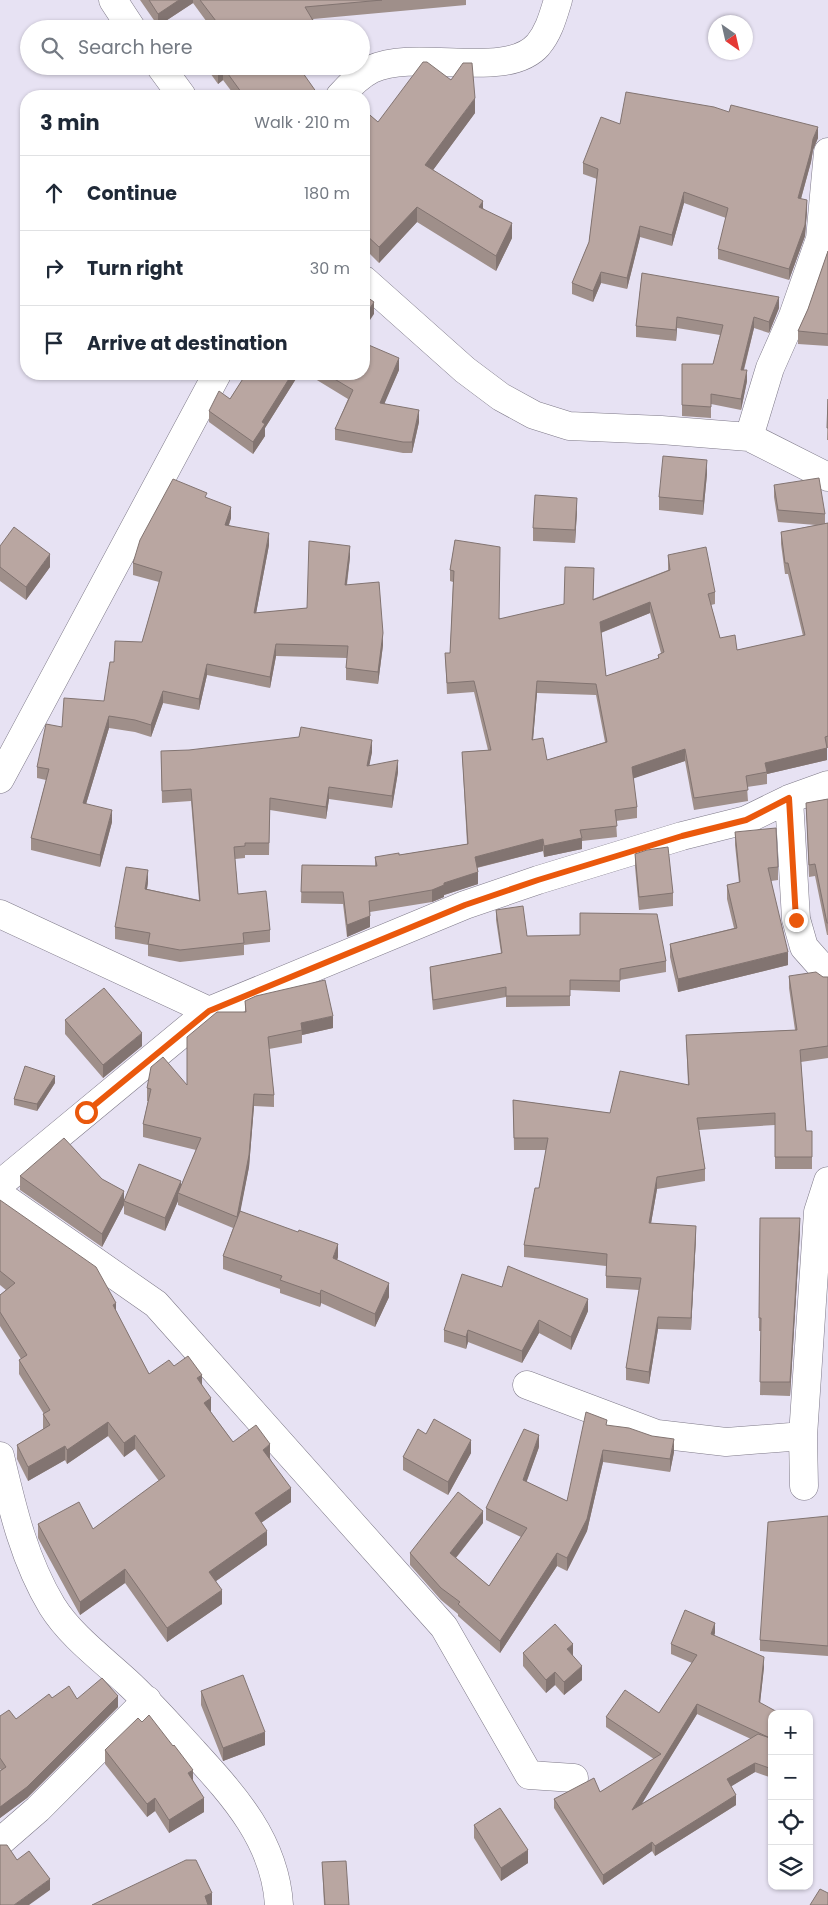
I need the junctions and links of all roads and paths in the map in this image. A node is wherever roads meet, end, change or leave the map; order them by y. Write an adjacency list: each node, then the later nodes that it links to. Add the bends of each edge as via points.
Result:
1 (113, 0): 3 (street)
2 (558, 0): 4 (street, via 551,24 537,45 521,58 499,62 409,60)
3 (126, 20)
4 (370, 70)
5 (167, 75): 7 (street)
6 (364, 75): 8 (street)
7 (178, 90)
8 (346, 90)
9 (828, 152): 12 (street, via 820,239 793,316 770,368)
10 (370, 285): 12 (street, via 465,370 501,397 534,415 569,426)
11 (214, 380): 14 (street)
12 (749, 437): 13 (street)
13 (828, 477)
14 (0, 780)
15 (828, 785): 16 (street)
16 (789, 798): 18 (street, via 796,920 804,947); 19 (street, via 746,820 682,836 465,905)
17 (0, 914): 19 (street)
18 (828, 974)
19 (209, 1011): 21 (street)
20 (828, 1181): 24 (street, via 818,1212)
21 (0, 1184)
22 (0, 1195): 28 (street, via 156,1304 444,1627 529,1775)
23 (527, 1385): 24 (street, via 657,1434 726,1442)
24 (803, 1436): 26 (street)
25 (0, 1456): 27 (street, via 20,1536 52,1606 72,1631)
26 (804, 1486)
27 (147, 1700): 29 (street, via 38,1809); 30 (street, via 241,1807 274,1869)
28 (574, 1778)
29 (0, 1842)
30 (279, 1905)

